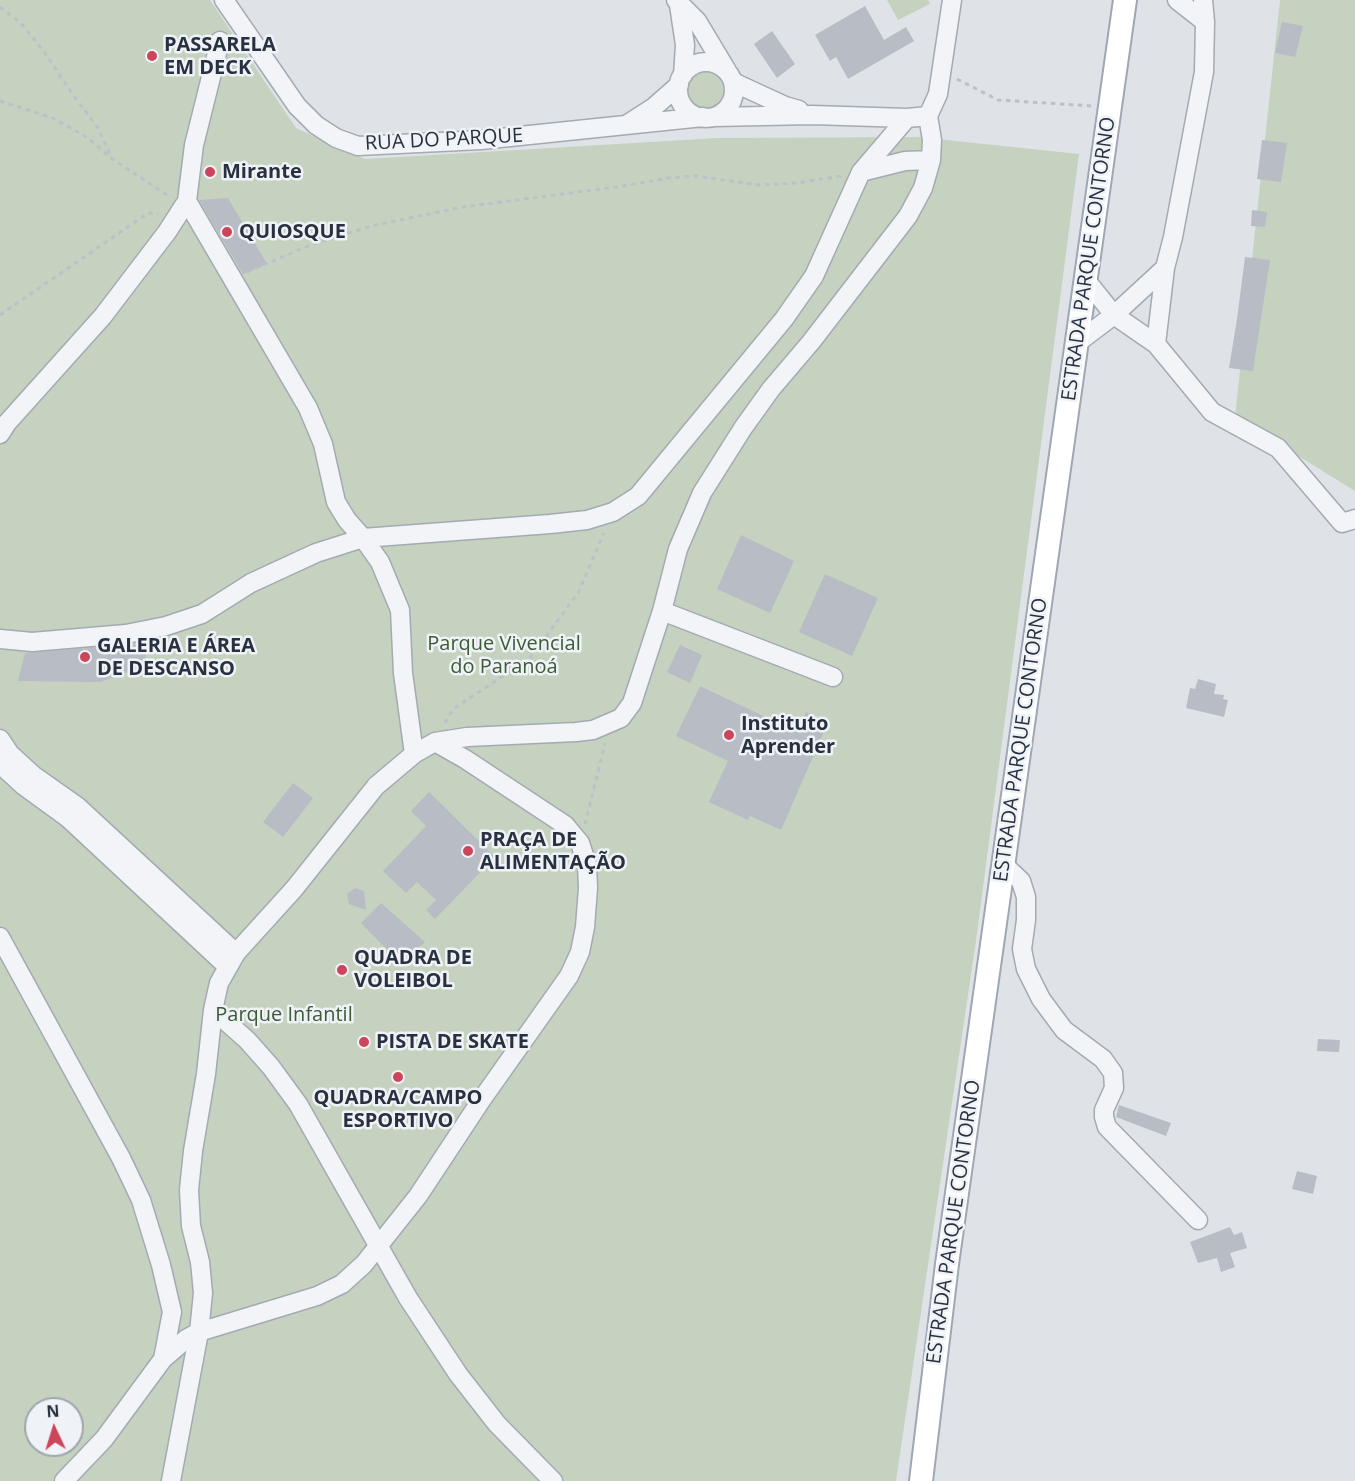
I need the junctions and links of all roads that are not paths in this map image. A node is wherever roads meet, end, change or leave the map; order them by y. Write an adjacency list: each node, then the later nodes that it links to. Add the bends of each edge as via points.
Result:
1 (224, 0): 15 (street, RUA DO PARQUE, via 297,106 316,125 358,146 482,140)
2 (952, 0): 12 (street, via 938,94)
3 (1125, 0): 20 (main road, ESTRADA PARQUE CONTORNO)
4 (1177, 0): 7 (street)
5 (1203, 0): 7 (street)
6 (677, 2): 9 (street, via 697,21); 10 (street, via 685,45)
7 (1205, 22): 19 (street, via 1204,72)
8 (220, 41): 18 (street)
9 (730, 77): 10 (street, via 721,66 704,62 688,68); 11 (street, via 785,106); 13 (street, via 734,90 728,107)
10 (681, 80): 13 (street, via 681,103 694,115); 15 (street, RUA DO PARQUE, via 654,107)
11 (812, 114): 13 (street, RUA DO PARQUE); 14 (street)
12 (928, 116): 14 (street); 16 (street)
13 (708, 117): 15 (street, RUA DO PARQUE)
14 (907, 118): 17 (street)
15 (625, 126)
16 (931, 160): 17 (street, via 905,161); 27 (street, via 924,188 908,216 771,389 702,493 678,549)
17 (861, 172): 26 (street, via 814,276 784,319 638,496 613,512 587,520)
18 (182, 209): 24 (street, via 104,315); 26 (street, via 231,279 308,408 323,444 336,502)
19 (1165, 268): 21 (street); 23 (street)
20 (1086, 280): 21 (street); 22 (main road, ESTRADA PARQUE CONTORNO)
21 (1114, 315): 22 (street); 23 (street)
22 (1077, 343): 34 (main road, ESTRADA PARQUE CONTORNO)
23 (1156, 344): 25 (street, via 1212,412 1278,448 1342,523)
24 (0, 434)
25 (1355, 519)
26 (363, 538): 28 (street, via 316,553 251,583 202,614 166,626 126,634 32,642); 32 (street, via 380,562 400,610)
27 (662, 611): 29 (street); 31 (street, via 632,703 621,718 593,730)
28 (0, 639)
29 (833, 677)
30 (0, 739): 36 (street, via 33,774 77,806)
31 (435, 742): 32 (street); 39 (street, via 565,825 580,843 587,864 585,927 580,952 569,976 418,1196)
32 (414, 754): 36 (street, via 376,786)
33 (0, 765): 36 (street, via 68,818)
34 (1004, 865): 38 (street, via 1024,889 1026,920 1022,949 1026,969 1041,999 1064,1030 1103,1059 1113,1073 1114,1088 1104,1110 1107,1127); 46 (main road, ESTRADA PARQUE CONTORNO)
35 (0, 937): 40 (street, via 141,1200)
36 (232, 960): 37 (street, via 219,983)
37 (213, 1010): 39 (street, via 259,1054 298,1104); 41 (street, via 189,1190 203,1293)
38 (1198, 1220)
39 (379, 1246): 41 (street, via 342,1284 317,1296); 45 (street, via 458,1374 497,1424)
40 (172, 1312): 41 (street); 42 (street)
41 (193, 1336): 42 (street); 44 (street)
42 (163, 1359): 43 (street, via 104,1439)
43 (64, 1481)
44 (171, 1481)
45 (553, 1481)
46 (921, 1481)

